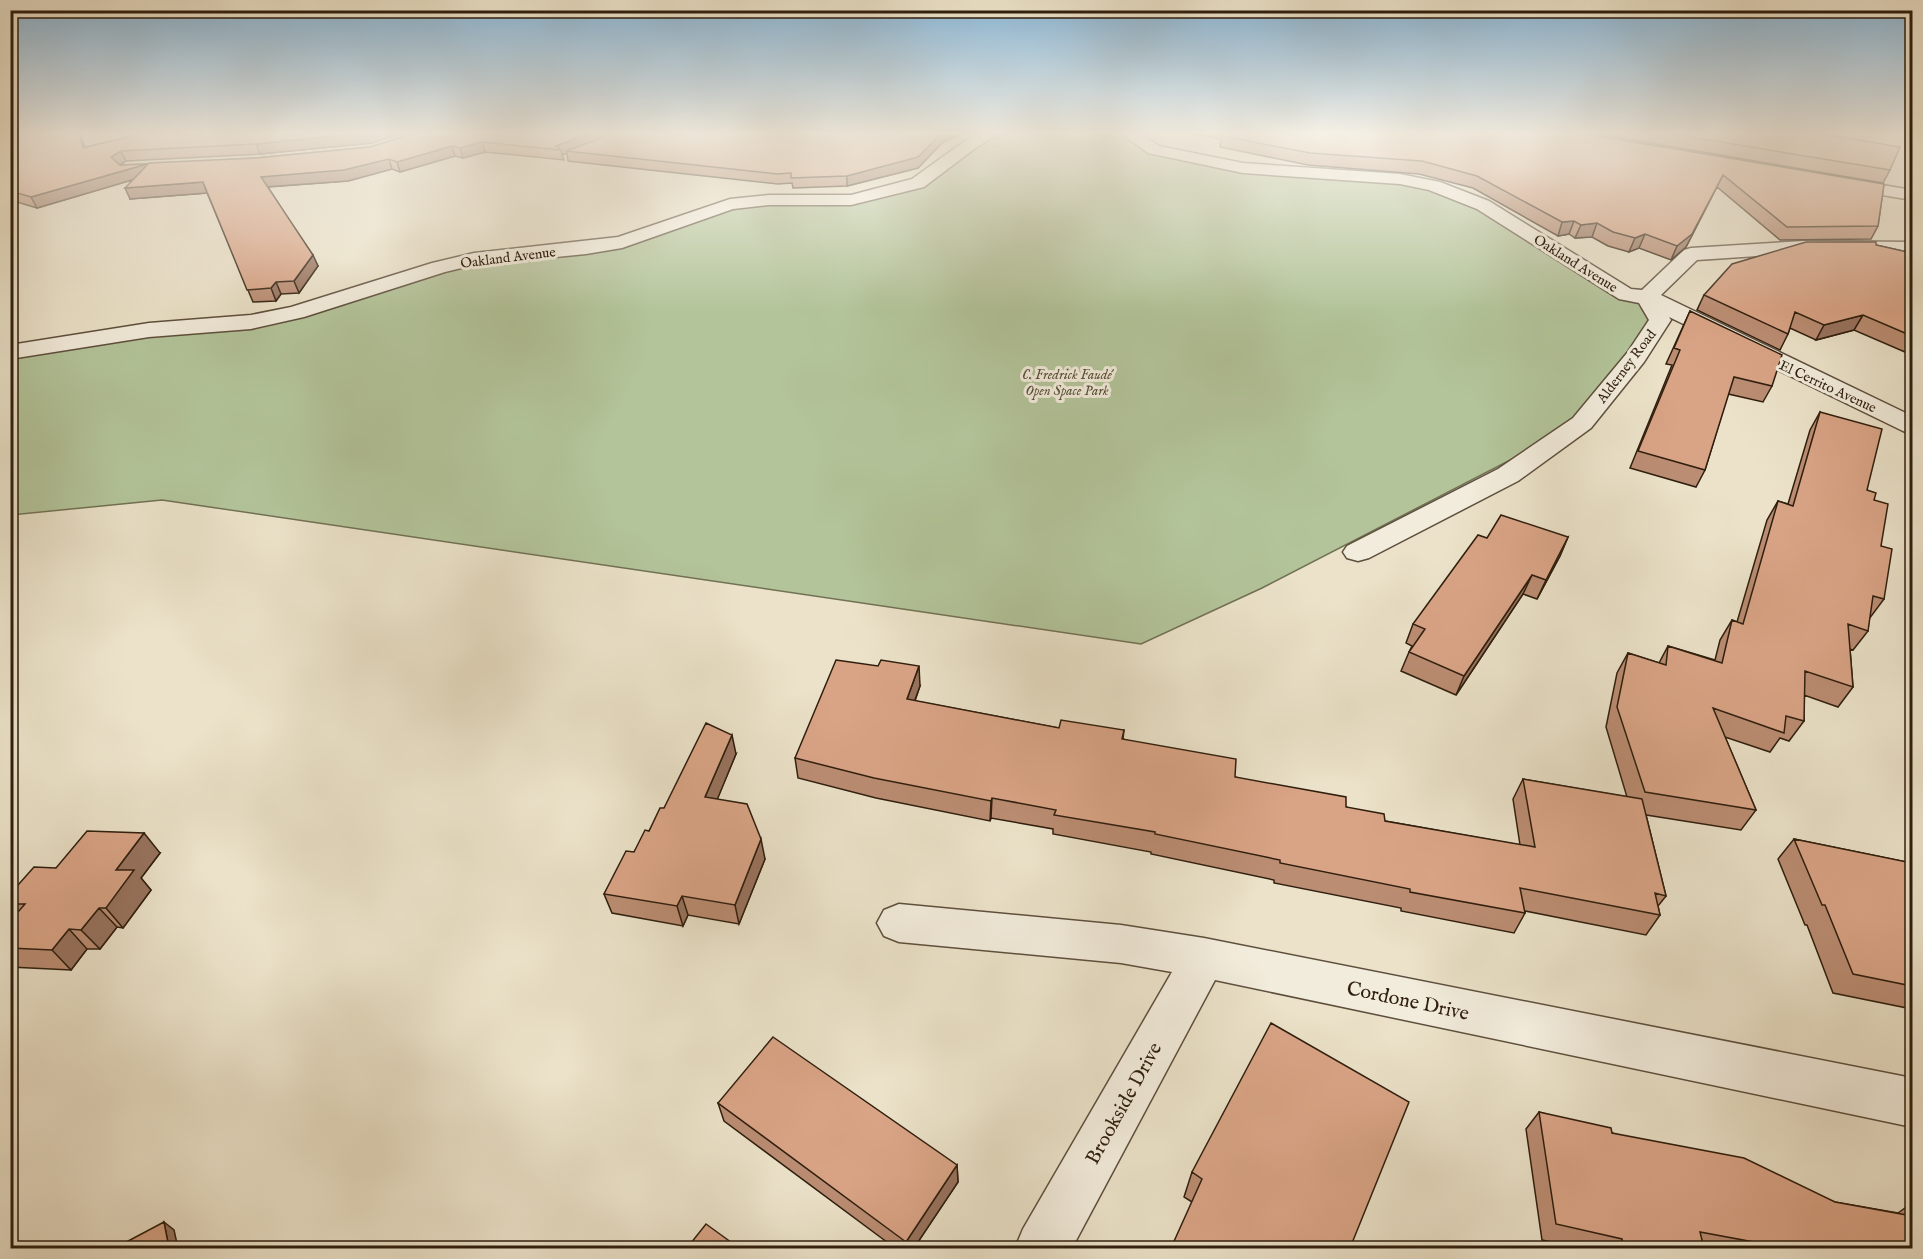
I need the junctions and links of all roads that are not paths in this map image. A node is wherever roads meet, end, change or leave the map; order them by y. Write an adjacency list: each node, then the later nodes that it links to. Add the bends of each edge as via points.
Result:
1 (884, 192): 7 (street, Oakland Avenue, via 851,200 730,204 622,242 462,262 250,322 148,330)
2 (1449, 192): 6 (street, Oakland Avenue, via 1483,205 1626,295)
3 (1873, 192): 4 (street)
4 (1908, 200)
5 (1912, 248): 6 (street, via 1804,247 1691,254)
6 (1647, 297): 8 (street, El Cerrito Avenue); 9 (street, Alderney Road, via 1660,320 1636,357 1582,423 1508,475)
7 (10, 352)
8 (1912, 426)
9 (1358, 552)
10 (899, 922): 11 (street, Cordone Drive, via 1121,944)
11 (1204, 958): 12 (street, Cordone Drive); 13 (street, Brookside Drive)
12 (1912, 1103)
13 (1042, 1248)

